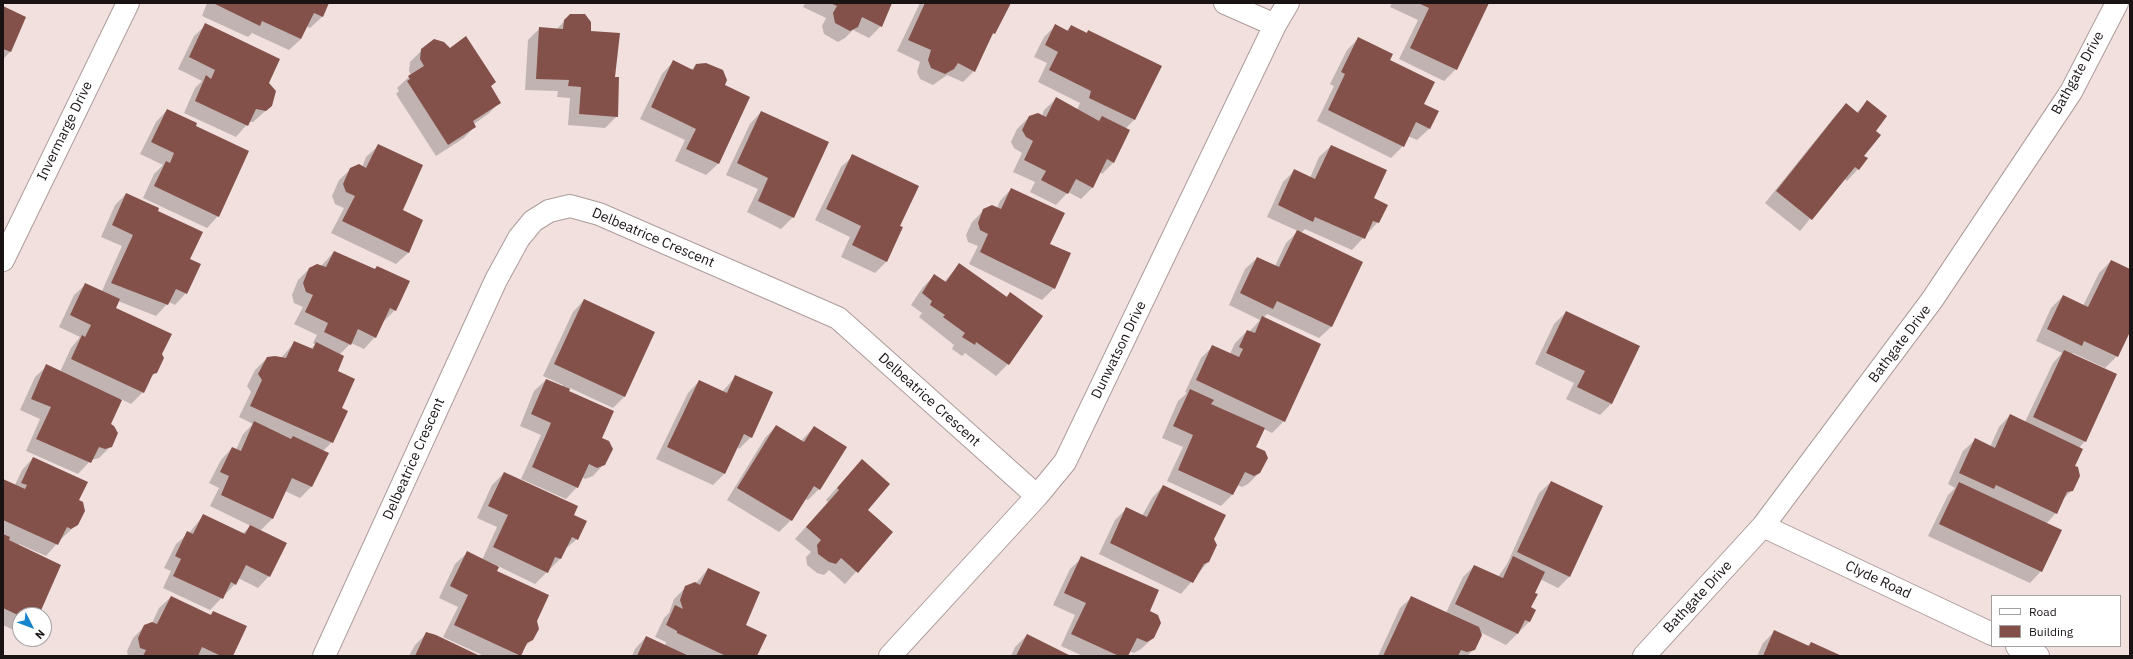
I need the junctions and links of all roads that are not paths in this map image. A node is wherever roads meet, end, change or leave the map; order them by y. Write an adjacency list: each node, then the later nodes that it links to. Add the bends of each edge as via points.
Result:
1 (128, 3): 6 (street, Invermarge Drive)
2 (1225, 3): 5 (street)
3 (1288, 3): 5 (street, Dunwatson Drive)
4 (2117, 3): 8 (street, Bathgate Drive, via 2071,92 1932,300)
5 (1275, 25): 7 (street, Dunwatson Drive, via 1065,462)
6 (3, 260)
7 (1037, 496): 11 (street, Delbeatrice Crescent, via 838,318 599,214 570,206 549,211 533,221 519,238 496,280); 12 (street, Dunwatson Drive)
8 (1763, 526): 9 (street, Clyde Road); 13 (street, Bathgate Drive)
9 (1991, 634)
10 (2019, 647): 14 (street)
11 (324, 656)
12 (890, 656)
13 (1644, 656)
14 (2038, 656)

